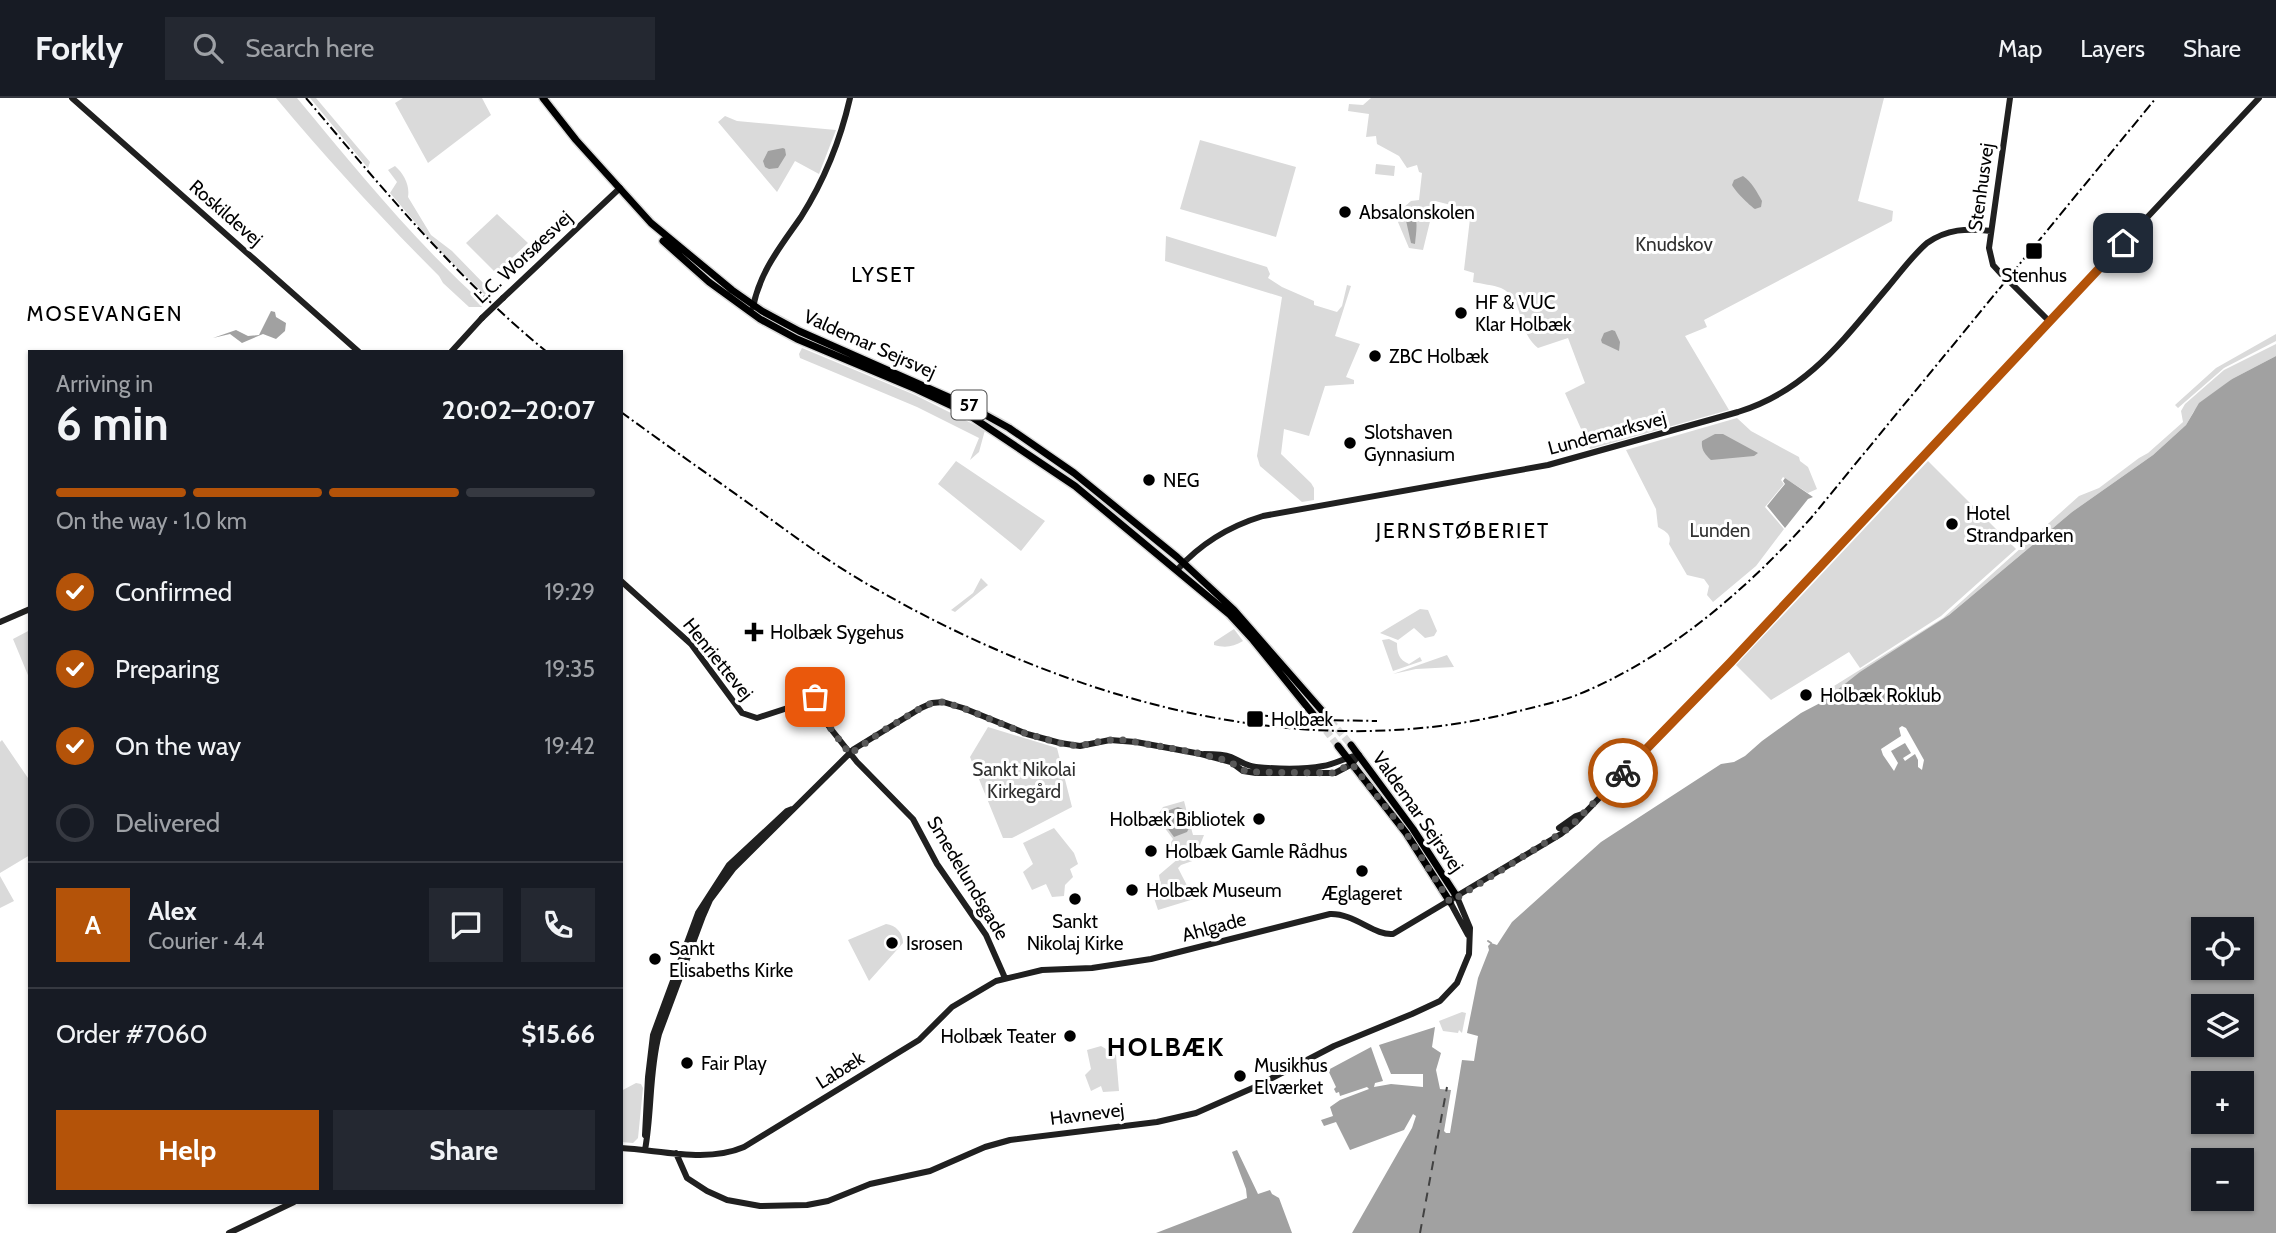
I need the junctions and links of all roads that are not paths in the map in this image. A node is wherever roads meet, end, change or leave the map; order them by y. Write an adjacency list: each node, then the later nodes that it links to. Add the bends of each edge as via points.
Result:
1 (72, 98): 10 (street, Roskildevej)
2 (541, 98): 6 (main road, Valdemar Sejrsvej / 57)
3 (850, 98): 8 (street, via 826,174 769,262)
4 (2010, 98): 7 (street, Stenhusvej)
5 (2259, 98): 9 (street)
6 (618, 190): 8 (main road, Valdemar Sejrsvej / 57); 11 (street, L.C. Worsøesvej, bridge)
7 (1991, 231): 9 (street, Stenhusvej, via 1994,267); 12 (street, Lundemarksvej, via 1957,230 1927,243 1824,361 1794,386 1763,403 1548,465 1261,517 1225,532)
8 (752, 309): 12 (main road, Valdemar Sejrsvej / 57, via 967,404 1009,428 1081,478); 13 (main road, Valdemar Sejrsvej / 57, via 797,339 967,413 1075,486)
9 (2049, 321): 28 (street)
10 (357, 350)
11 (453, 350)
12 (1184, 563): 13 (street, Lundemarksvej); 19 (main road, Valdemar Sejrsvej / 57, via 1240,615)
13 (1177, 570): 20 (main road, Valdemar Sejrsvej / 57, via 1237,623)
14 (623, 583): 17 (street, Henriettevej, via 693,647 742,713 757,718)
15 (28, 610): 16 (street)
16 (0, 622)
17 (803, 703): 18 (street); 18 (street, via 810,693 815,697)
18 (813, 705): 23 (street, Smedelundsgade)
19 (1324, 713)
20 (1313, 714)
21 (1352, 745): 25 (main road, Valdemar Sejrsvej)
22 (1338, 746): 26 (main road, Valdemar Sejrsvej)
23 (850, 754): 24 (street, via 928,704 943,702 1070,745 1119,740); 31 (street, Smedelundsgade, via 913,818 944,876 986,934); 33 (street, via 744,850 710,892 692,927 656,1035 646,1100)
24 (1202, 754): 26 (street, via 1259,767 1321,767); 27 (street, via 1256,773 1332,773)
25 (1359, 755): 26 (street); 27 (street); 30 (main road, Valdemar Sejrsvej, via 1413,829)
26 (1347, 756): 27 (main road, Valdemar Sejrsvej)
27 (1352, 764): 30 (main road, Valdemar Sejrsvej)
28 (1584, 814): 29 (street); 30 (street, Ahlgade, via 1560,834)
29 (1559, 828)
30 (1453, 900): 31 (street, Ahlgade, via 1389,935 1348,916 1330,914 1151,959); 34 (street, Havnevej, via 1468,923 1469,954 1462,974 1440,1001 1183,1116 1010,1140 930,1171 807,1205 760,1206 727,1200 687,1178)
31 (1005, 978): 34 (street, Labæk, via 952,1007 919,1040 744,1147 718,1154)
32 (623, 1148): 33 (street, Labæk)
33 (645, 1150): 34 (street, Labæk)
34 (676, 1153)
35 (290, 1204): 36 (street)
36 (229, 1233)

